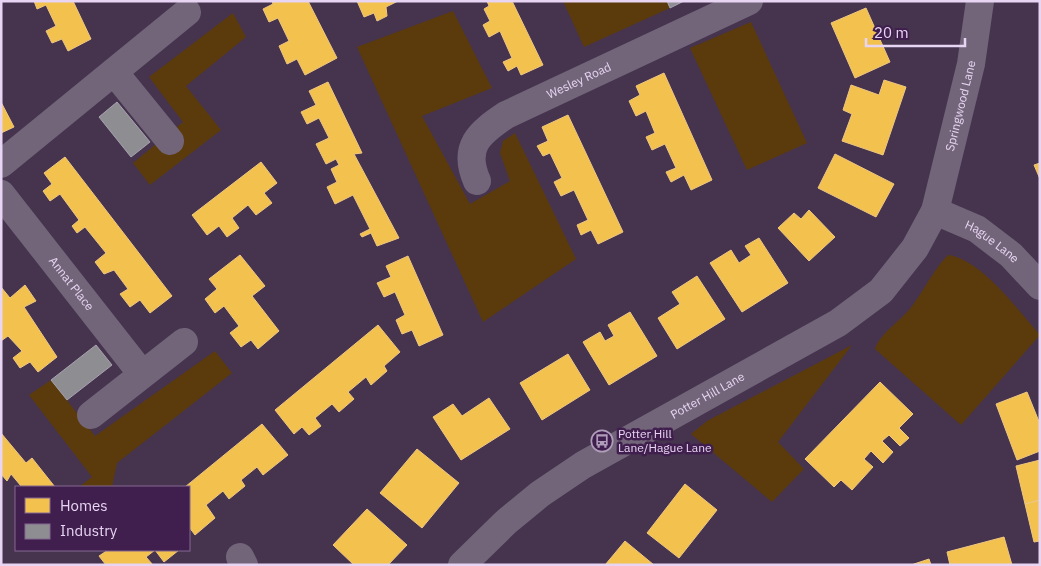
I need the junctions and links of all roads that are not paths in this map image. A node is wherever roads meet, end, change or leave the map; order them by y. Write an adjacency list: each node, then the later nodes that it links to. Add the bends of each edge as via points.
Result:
1 (980, 1): 9 (street, Springwood Lane, via 971,64)
2 (733, 4): 7 (street, Wesley Road, via 506,115 483,131 470,156)
3 (188, 12): 4 (street)
4 (114, 72): 5 (street); 6 (street)
5 (170, 141)
6 (1, 164)
7 (477, 181)
8 (1, 194): 12 (street, Annat Place)
9 (935, 211): 10 (street, Hague Lane, via 977,229 1012,255); 14 (street, Potter Hill Lane, via 901,268 881,291 861,307 838,323 583,465 506,522)
10 (1040, 286)
11 (184, 342): 12 (street)
12 (142, 374): 13 (street)
13 (91, 415)
14 (462, 565)

